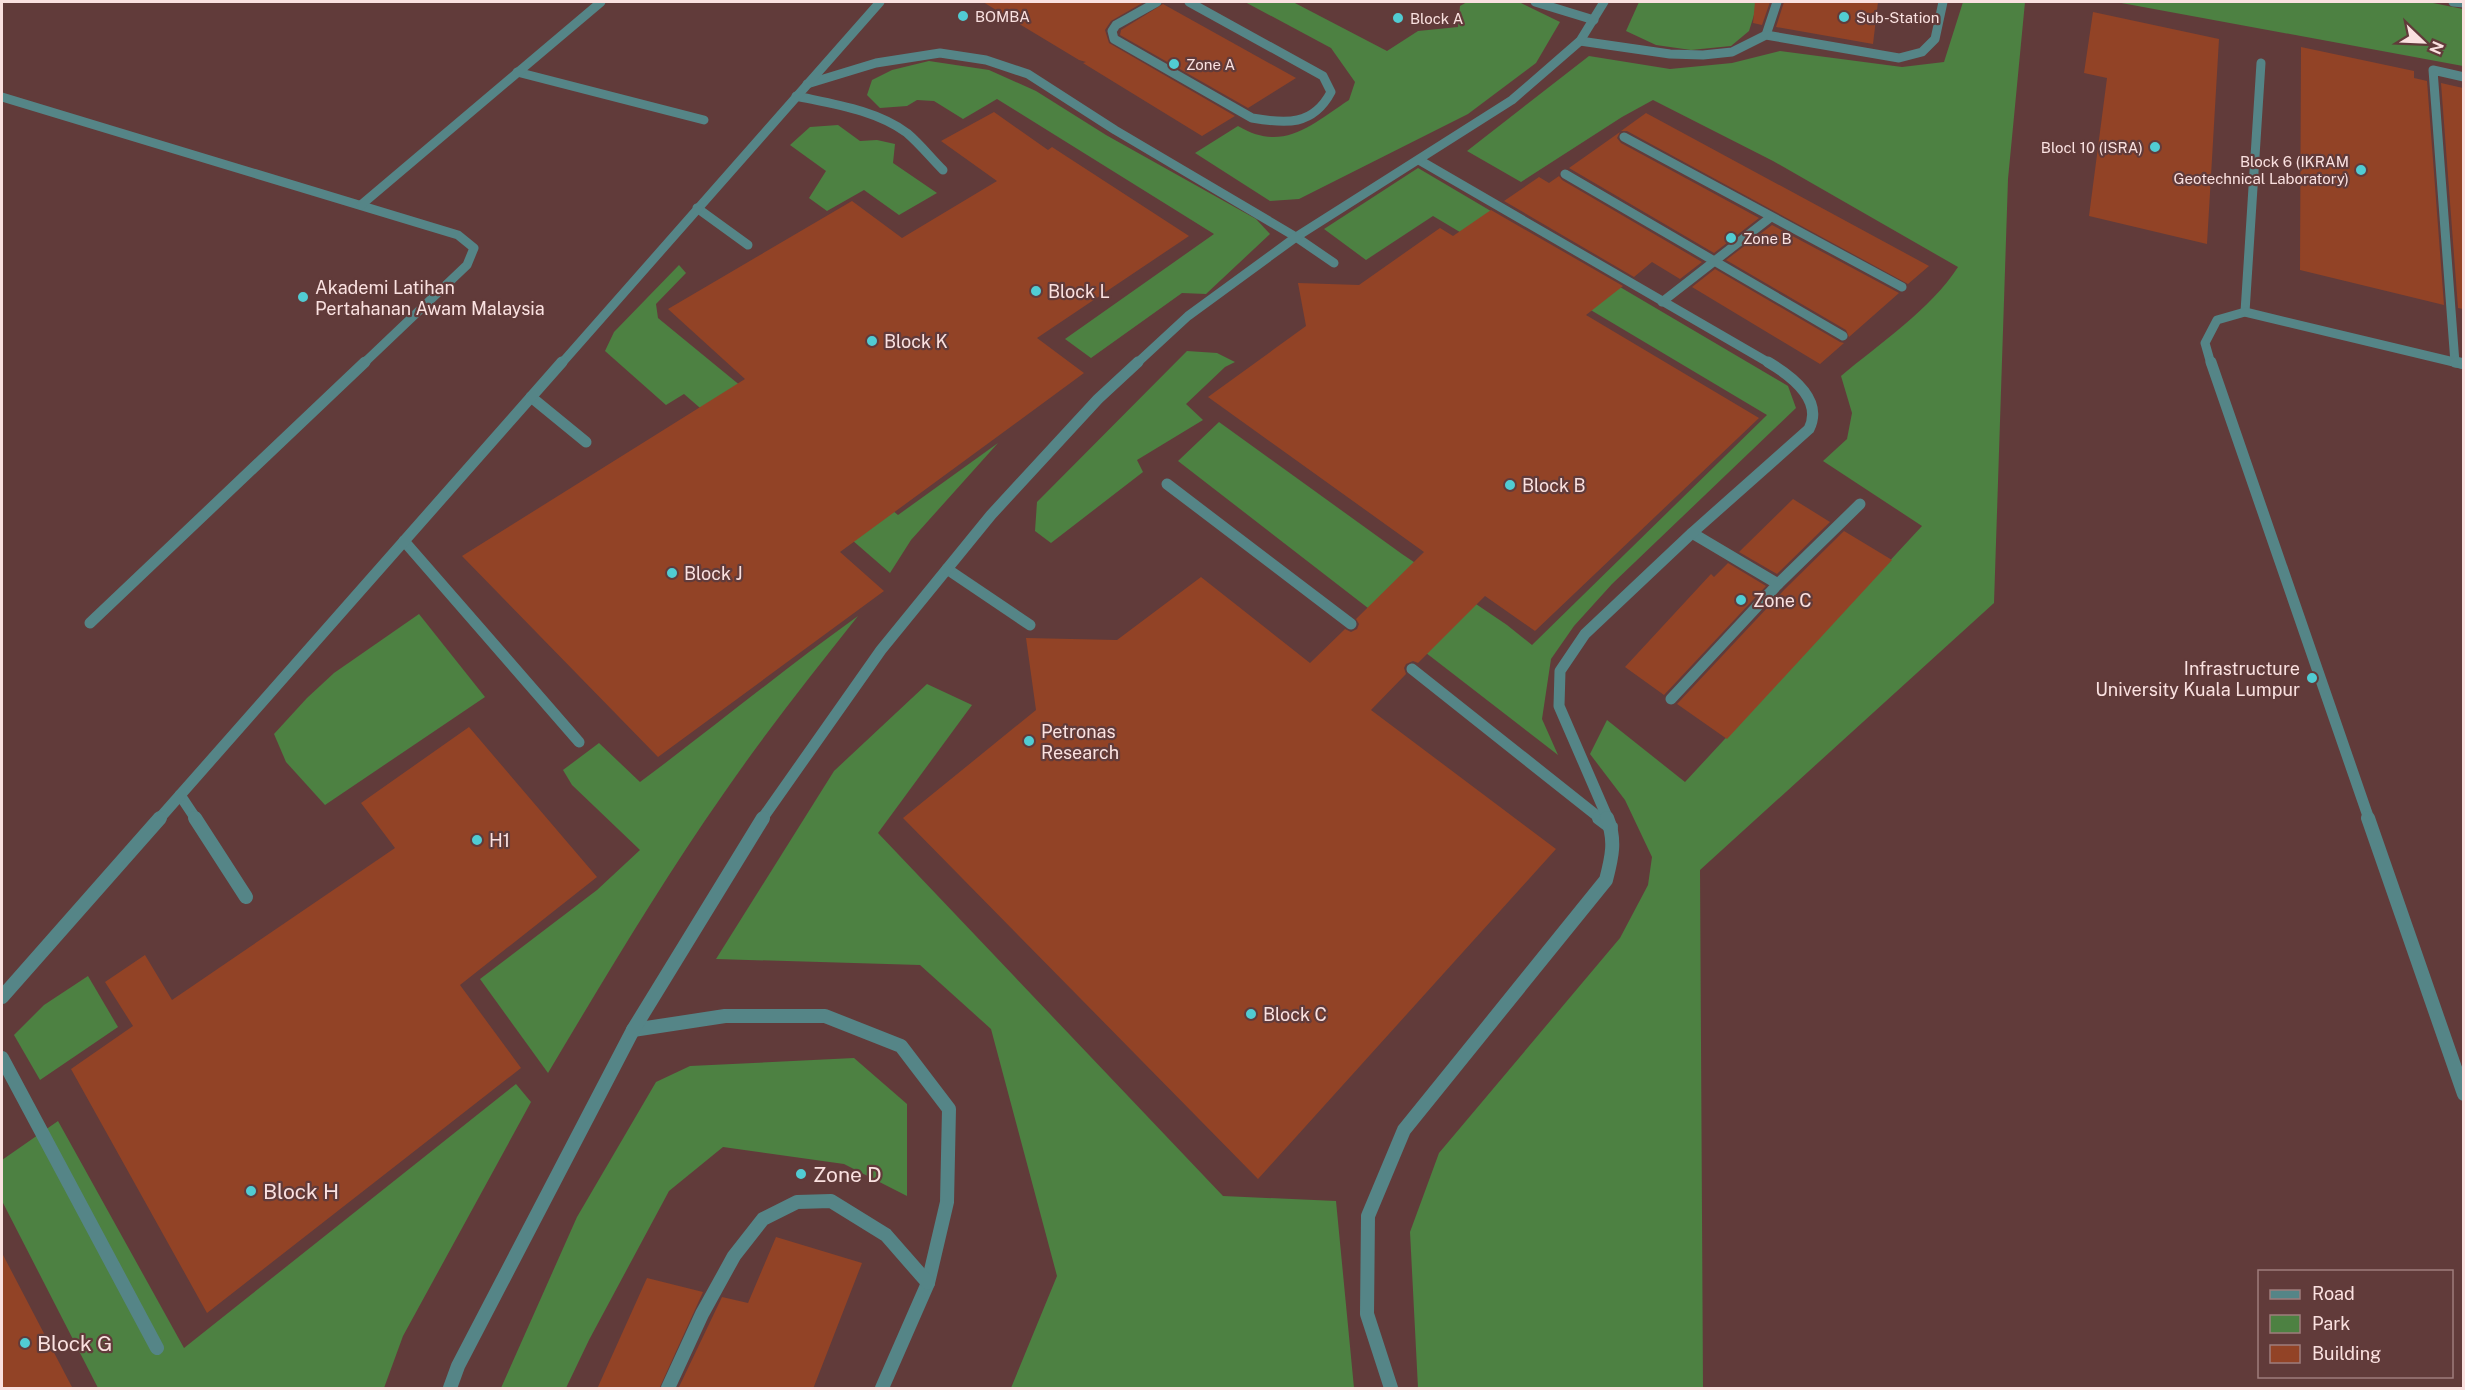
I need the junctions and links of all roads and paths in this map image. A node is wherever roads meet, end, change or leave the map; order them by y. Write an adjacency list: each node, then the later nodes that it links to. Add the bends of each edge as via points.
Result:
1 (601, 2): 15 (street)
2 (880, 2): 17 (street)
3 (1157, 2): 4 (street, via 1116,25 1112,31 1114,39 1252,118 1275,122 1305,119 1328,100 1331,92 1323,76)
4 (1189, 2)
5 (1534, 2): 11 (street)
6 (1604, 2): 11 (street)
7 (1777, 2): 12 (street)
8 (1943, 2): 12 (street, via 1935,39 1922,52 1899,58)
9 (2453, 2): 10 (street)
10 (2463, 3)
11 (1594, 20): 13 (street)
12 (1766, 35): 13 (street, via 1732,52 1703,55)
13 (1580, 41): 22 (street, via 1512,100)
14 (2261, 63): 34 (street)
15 (517, 72): 20 (street); 25 (street)
16 (2463, 77): 36 (street, via 2433,70)
17 (807, 84): 18 (street); 28 (street, via 876,63 940,53 986,60 1028,74)
18 (796, 96): 23 (street, via 852,108 886,122 916,141); 26 (street)
19 (2, 97): 25 (street)
20 (704, 120)
21 (1624, 137): 27 (street)
22 (1419, 160): 28 (street); 33 (street)
23 (943, 170)
24 (1565, 174): 30 (street)
25 (361, 205): 45 (street, via 458,236 474,248 467,265)
26 (697, 208): 29 (street); 37 (street)
27 (1771, 217): 30 (street); 32 (street)
28 (1296, 237): 31 (street); 43 (street, via 1188,316 1098,399)
29 (748, 244)
30 (1716, 260): 33 (street); 35 (street)
31 (1334, 263)
32 (1902, 287)
33 (1662, 302): 41 (street, via 1789,374 1805,391 1812,407 1811,425 1799,440)
34 (2245, 312): 36 (street); 57 (street, via 2217,320 2205,343)
35 (1843, 336)
36 (2459, 364)
37 (531, 397): 38 (street); 42 (street)
38 (586, 442)
39 (1167, 484): 46 (street)
40 (1860, 504): 44 (street)
41 (1692, 533): 44 (street); 52 (street, via 1585,634 1560,671 1559,705)
42 (404, 541): 50 (street); 51 (street)
43 (947, 569): 47 (street); 55 (street, via 881,650 758,825)
44 (1778, 585): 49 (street)
45 (90, 623)
46 (1351, 624)
47 (1030, 625)
48 (1412, 669): 52 (street)
49 (1671, 699)
50 (579, 742)
51 (180, 795): 53 (street); 54 (street)
52 (1611, 826): 63 (street, via 1614,848 1606,880 1404,1130 1368,1216 1367,1314)
53 (246, 897)
54 (2, 997)
55 (633, 1030): 58 (street, via 725,1016 825,1016 901,1046 949,1109 947,1202); 60 (street, via 463,1356)
56 (2, 1058): 59 (street)
57 (2463, 1094)
58 (928, 1283): 61 (street, via 886,1235 831,1201 797,1202 763,1219 734,1256); 62 (street)
59 (157, 1348)
60 (450, 1389)
61 (668, 1389)
62 (882, 1389)
63 (1391, 1389)

